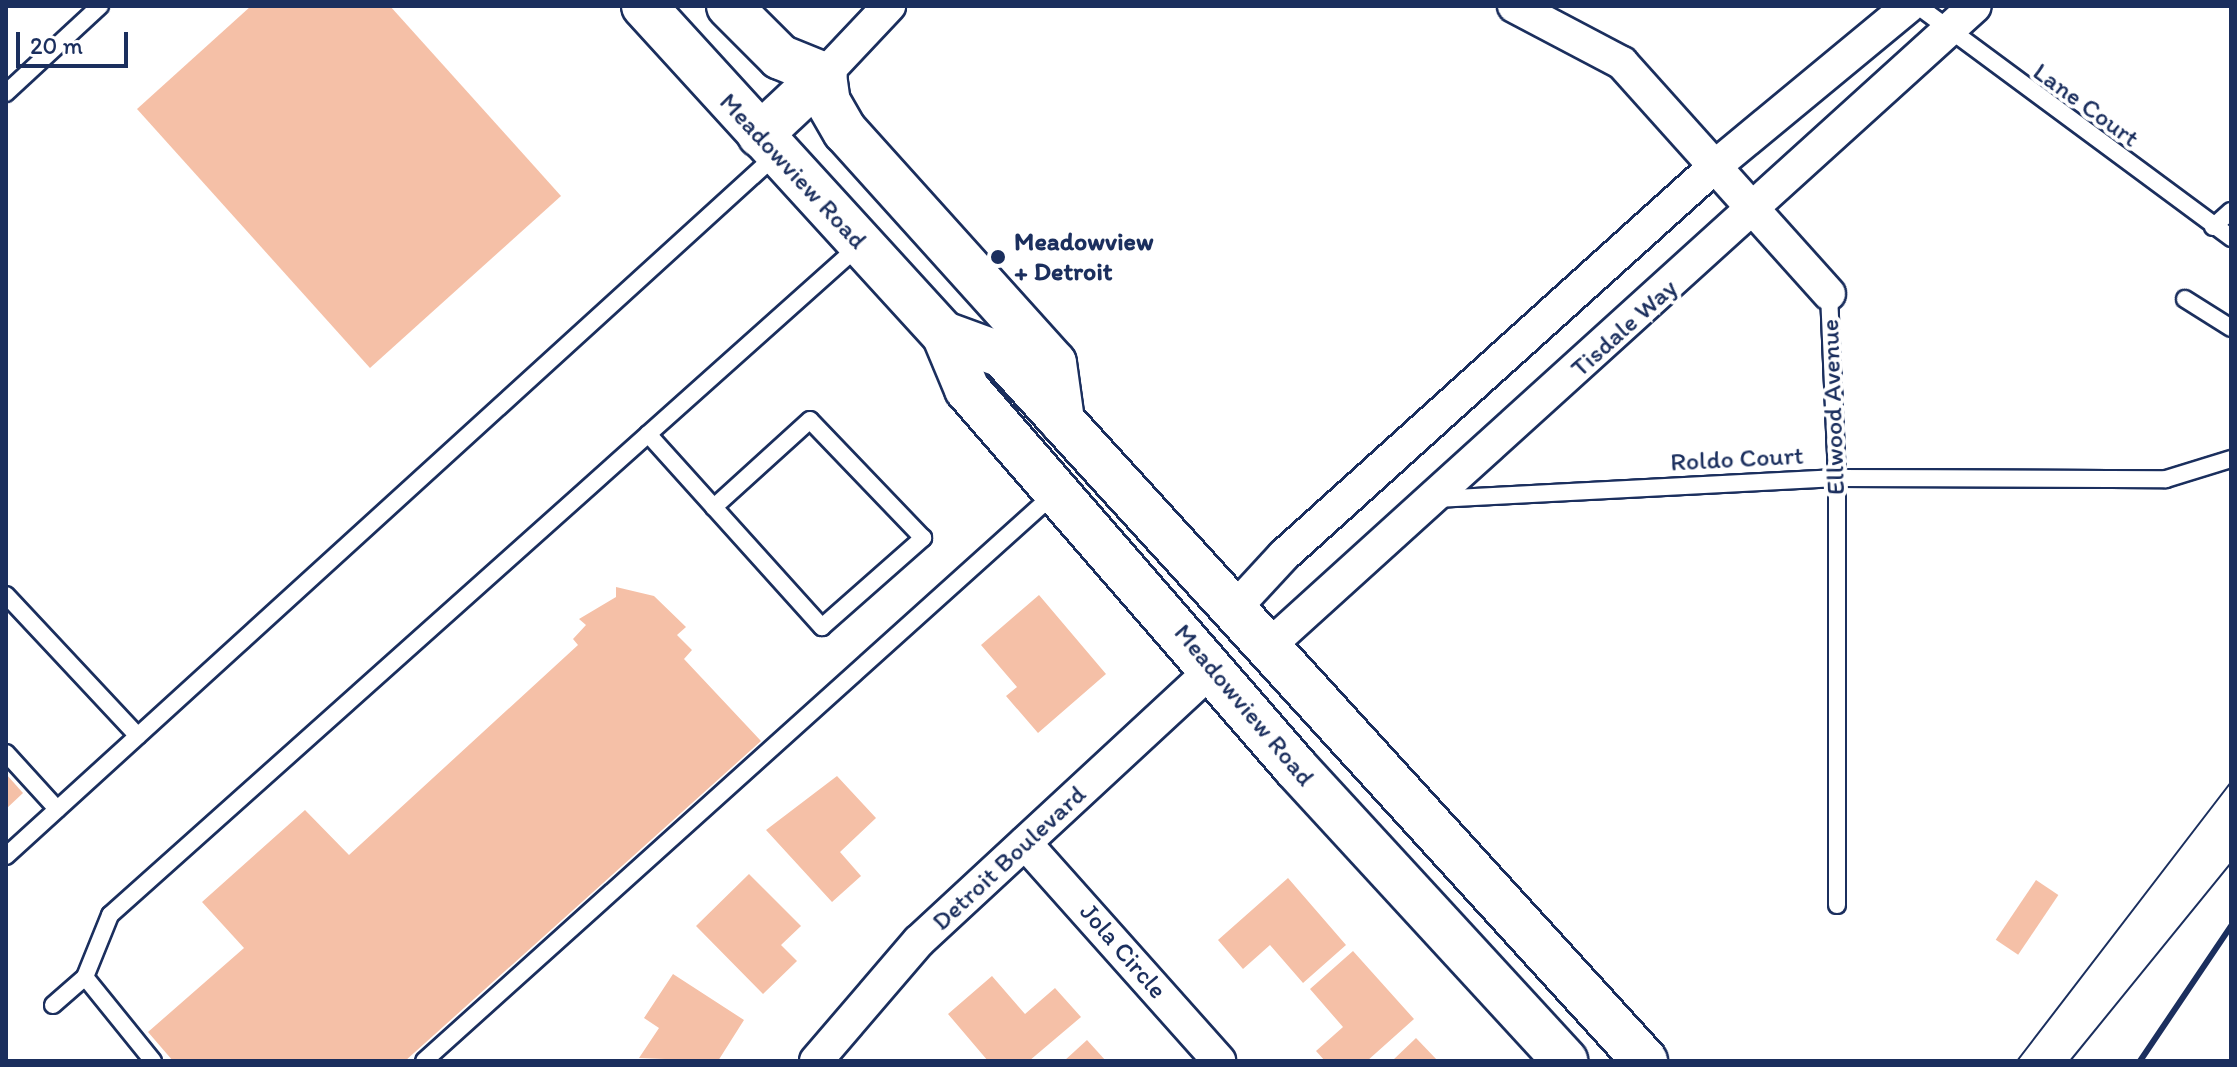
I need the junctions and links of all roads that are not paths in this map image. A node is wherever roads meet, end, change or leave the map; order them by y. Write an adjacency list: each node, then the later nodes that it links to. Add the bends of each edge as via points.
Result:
1 (100, 6): 11 (lane)
2 (644, 6): 12 (main road, Meadowview Road)
3 (729, 6): 10 (main road, via 780,57)
4 (889, 6): 10 (street)
5 (1514, 6): 13 (street, Ellwood Avenue, via 1622,63)
6 (1909, 6): 13 (street)
7 (1918, 6): 9 (lane, Lane Court)
8 (1975, 6): 9 (street, Tisdale Way)
9 (1944, 32): 15 (street, Tisdale Way); 16 (lane, Lane Court)
10 (824, 75): 12 (main road); 23 (main road, via 828,102 845,131 1054,363)
11 (6, 93)
12 (769, 144): 18 (main road, Meadowview Road); 34 (lane)
13 (1713, 168): 15 (street, Ellwood Avenue); 31 (street, via 1283,556)
14 (2231, 211): 16 (lane)
15 (1751, 213): 19 (street, Ellwood Avenue); 28 (street, Tisdale Way)
16 (2213, 227): 17 (lane, Lane Court)
17 (2231, 238)
18 (861, 244): 22 (main road, Meadowview Road); 24 (lane)
19 (1829, 294): 26 (lane, Ellwood Avenue)
20 (2185, 299): 21 (lane)
21 (2231, 328)
22 (944, 334): 23 (main road, Meadowview Road, via 1002,355); 27 (main road, Meadowview Road, via 967,389)
23 (1062, 421): 31 (main road, Meadowview Road)
24 (648, 434): 29 (lane); 40 (lane, via 110,915)
25 (2231, 459): 26 (lane, Roldo Court, via 2166,479)
26 (1837, 478): 28 (lane, Roldo Court); 39 (lane, Ellwood Avenue)
27 (1056, 492): 33 (main road, Meadowview Road); 43 (lane)
28 (1434, 499): 32 (street, Tisdale Way)
29 (714, 507): 29 (lane, via 822,627 923,538 810,420)
30 (6, 595): 34 (lane)
31 (1236, 607): 32 (main road, Meadowview Road); 33 (main road)
32 (1270, 645): 33 (main road); 47 (main road)
33 (1214, 668): 37 (street, Detroit Boulevard); 46 (main road, Meadowview Road, via 1296,768)
34 (138, 736): 36 (lane)
35 (6, 753): 36 (lane)
36 (57, 809): 38 (lane)
37 (1025, 843): 44 (street, Detroit Boulevard, via 919,941); 45 (street, Jola Circle)
38 (6, 856)
39 (1837, 905)
40 (85, 977): 41 (lane); 42 (lane)
41 (53, 1005)
42 (153, 1061)
43 (424, 1061)
44 (816, 1061)
45 (1219, 1061)
46 (1565, 1061)
47 (1645, 1061)

